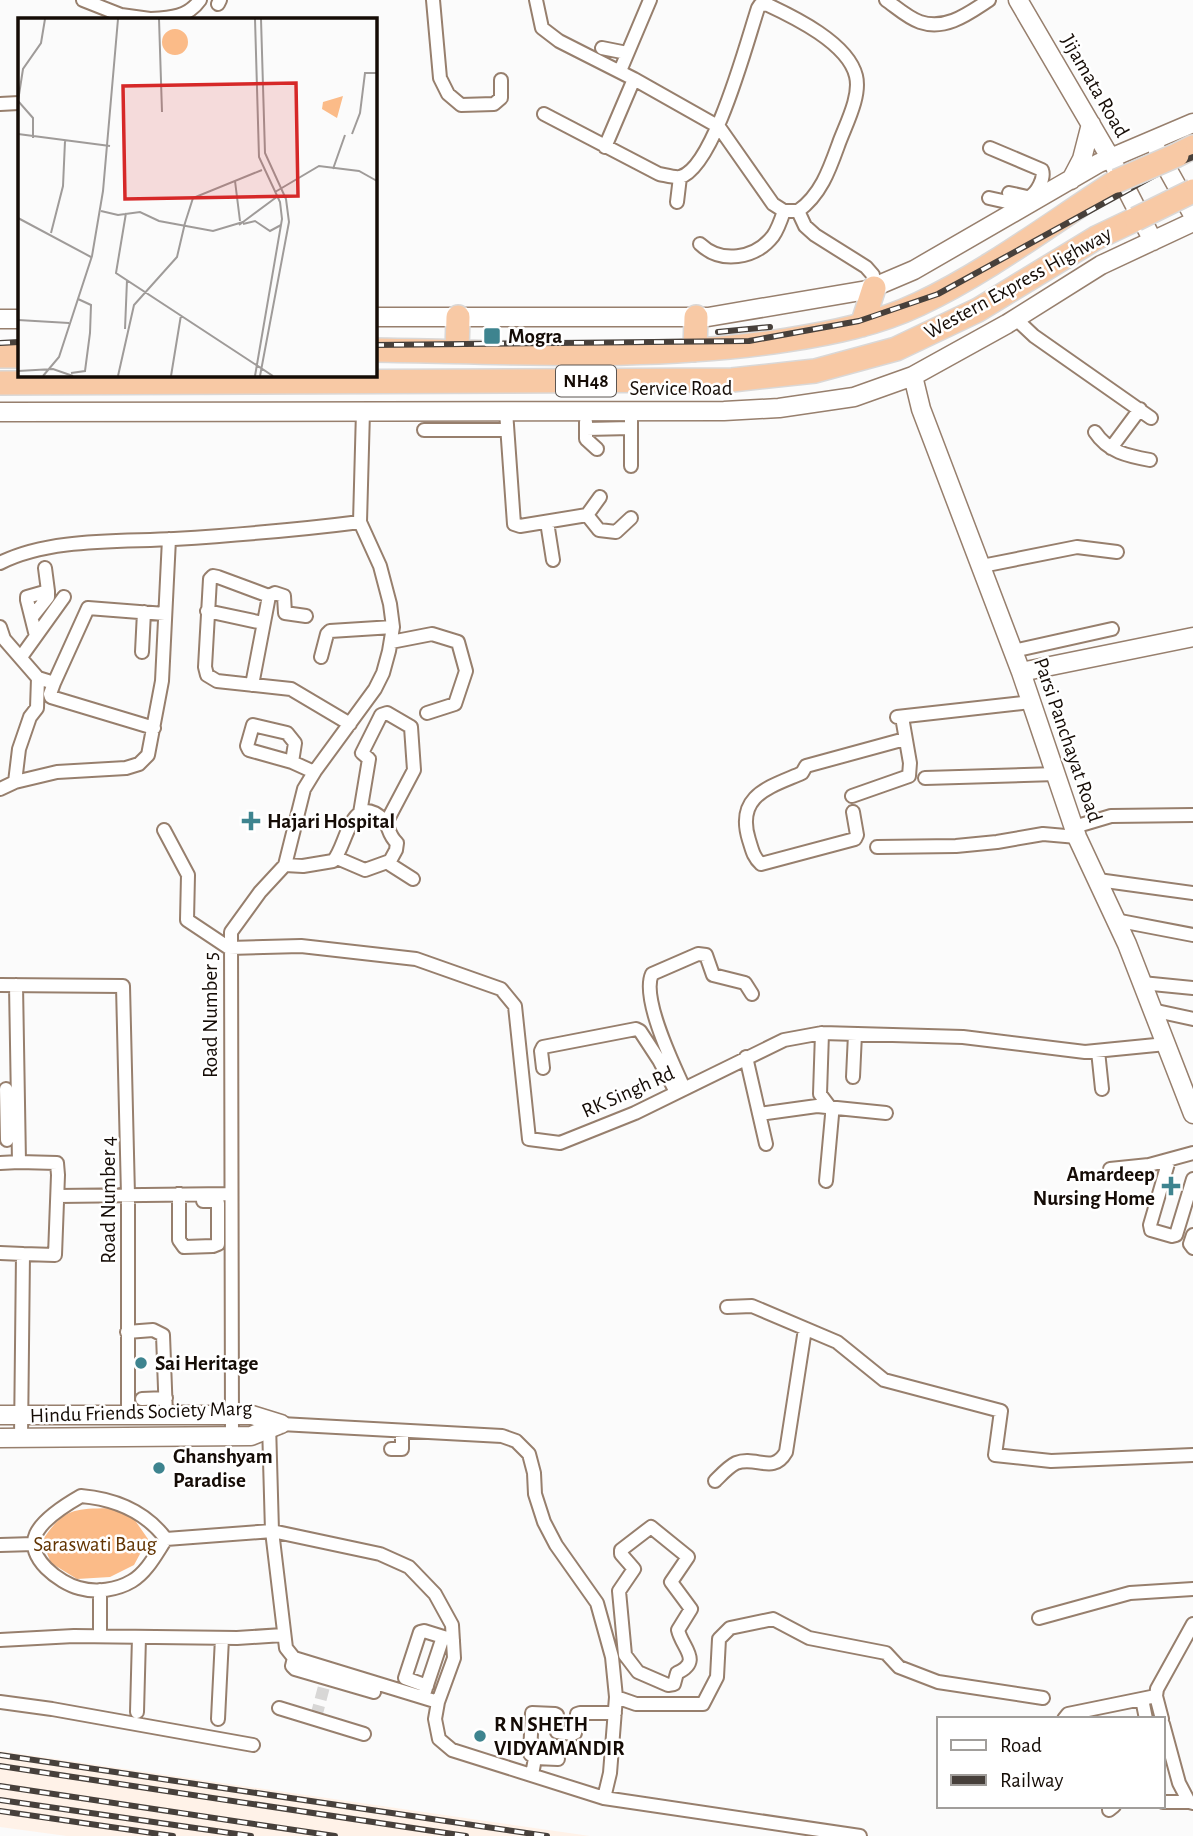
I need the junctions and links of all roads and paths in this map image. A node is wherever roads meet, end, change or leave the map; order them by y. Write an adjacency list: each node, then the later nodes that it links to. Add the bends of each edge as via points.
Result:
1 (83, 0): 9 (street, via 121,15)
2 (200, 0): 10 (street, via 182,15)
3 (433, 0): 15 (street, via 440,78 448,94 461,105 494,104 501,98)
4 (536, 0): 13 (street, via 542,28)
5 (650, 0): 12 (street)
6 (886, 0): 7 (street, via 920,22 942,23 959,19)
7 (989, 0)
8 (1018, 0): 20 (street, Jijamata Road)
9 (144, 18)
10 (159, 18)
11 (601, 48): 12 (street)
12 (627, 53): 13 (street)
13 (620, 71): 14 (street)
14 (634, 79): 21 (street); 23 (street)
15 (501, 80)
16 (18, 103): 17 (street)
17 (0, 104)
18 (544, 114): 23 (street)
19 (1193, 123): 22 (street)
20 (1091, 124): 26 (street, Jijamata Road); 28 (street, via 1082,159)
21 (719, 127): 27 (street, via 695,168); 34 (street, via 773,204); 35 (street, via 760,5 815,29 848,58 857,76 856,94 820,188)
22 (1151, 139): 26 (street); 36 (street)
23 (605, 147): 27 (street, via 659,174)
24 (990, 148): 32 (street, via 1042,170)
25 (1185, 151): 47 (highway, Western Express Highway / NH48, bridge, via 1117,181 918,305)
26 (1111, 159): 28 (street); 38 (street, Jijamata Road)
27 (680, 177): 33 (street)
28 (1064, 180): 32 (street)
29 (1193, 191): 54 (highway, Western Express Highway / NH48, bridge, via 1096,238 978,310 896,349 815,371 732,380)
30 (1009, 193): 32 (street)
31 (989, 198): 32 (street)
32 (1030, 201): 40 (street, via 914,270)
33 (677, 202)
34 (784, 211): 35 (street); 39 (street, via 768,242 751,253 716,255)
35 (798, 211): 40 (street, via 815,235 866,267 873,275)
36 (1193, 215)
37 (1193, 222): 38 (street, Service Road)
38 (1153, 241): 46 (street, Service Road, via 1101,265)
39 (700, 244)
40 (874, 288): 43 (street); 47 (highway)
41 (376, 317): 42 (street)
42 (458, 317): 43 (street); 50 (highway)
43 (695, 317): 49 (highway)
44 (0, 319): 45 (street)
45 (18, 319)
46 (1016, 319): 53 (street, Service Road); 55 (street)
47 (862, 325): 49 (highway, Western Express Highway / NH48)
48 (376, 350): 50 (highway, Western Express Highway / NH48)
49 (695, 350): 50 (highway, Western Express Highway / NH48)
50 (457, 351)
51 (0, 356): 52 (highway)
52 (18, 356)
53 (913, 376): 61 (street, Service Road, via 854,397); 78 (street, Parsi Panchayat Road, via 921,409)
54 (0, 383)
55 (1140, 410): 59 (street); 65 (street)
56 (363, 411): 57 (street, Service Road); 58 (street, Service Road); 72 (street, Road Number 5)
57 (506, 411): 60 (street, Service Road); 63 (street)
58 (0, 412)
59 (1151, 418)
60 (586, 420): 61 (street, Service Road); 66 (street, via 586,439)
61 (631, 420): 68 (street)
62 (424, 430): 63 (street)
63 (505, 430): 73 (street, via 514,524)
64 (1095, 432): 65 (street)
65 (1111, 448): 67 (street)
66 (597, 449)
67 (1150, 460)
68 (631, 466)
69 (600, 497): 70 (street)
70 (587, 515): 71 (street, via 599,530 622,529); 73 (street)
71 (631, 518)
72 (360, 522): 74 (street); 88 (street, Road Number 5, via 380,566)
73 (547, 522): 76 (street)
74 (169, 539): 77 (street, via 57,546); 84 (street)
75 (1117, 552): 78 (street, via 1077,547)
76 (553, 560)
77 (0, 563)
78 (982, 565): 93 (street, Parsi Panchayat Road)
79 (45, 568): 90 (street, via 48,592 27,597)
80 (269, 596): 82 (street, via 214,576); 85 (street, via 284,596 285,612); 86 (street)
81 (64, 597): 90 (street)
82 (207, 611): 86 (street); 100 (street, via 207,675 217,681)
83 (144, 612): 84 (street); 94 (street); 99 (street, via 86,610)
84 (165, 614): 106 (street)
85 (306, 616)
86 (263, 623): 100 (street)
87 (0, 627): 95 (street, via 4,639)
88 (393, 627): 92 (street, Road Number 5); 96 (street, via 330,631)
89 (1112, 629): 93 (street)
90 (36, 636): 95 (street)
91 (1193, 637): 97 (street)
92 (391, 642): 102 (street, Road Number 5, via 383,673); 103 (street, via 432,634 458,642 466,671 455,704)
93 (1013, 651): 97 (street, Parsi Panchayat Road)
94 (142, 652)
95 (21, 657): 98 (street)
96 (321, 657)
97 (1021, 672): 101 (street, Parsi Panchayat Road)
98 (38, 678): 99 (street); 112 (street, via 37,708 19,748)
99 (54, 683): 106 (street, via 51,697)
100 (252, 685): 104 (street, via 297,692)
101 (1031, 702): 107 (street, via 899,717); 110 (street, Parsi Panchayat Road)
102 (358, 713): 104 (street, Road Number 5); 105 (street)
103 (427, 713)
104 (350, 724): 109 (street, Road Number 5)
105 (377, 724): 116 (street, via 362,753 369,759); 118 (street, via 387,713 412,731 414,770)
106 (154, 728): 112 (street, via 148,755 139,764 57,772)
107 (905, 739): 114 (street, via 909,776); 115 (street, via 806,766 802,773 759,792 750,802 745,826 755,859 761,864 855,839)
108 (292, 762): 109 (street)
109 (314, 772): 124 (street, Road Number 5, via 304,789)
110 (1056, 774): 111 (street); 120 (street, Parsi Panchayat Road)
111 (925, 778)
112 (15, 782): 113 (street)
113 (0, 789)
114 (852, 796)
115 (853, 811)
116 (360, 813): 118 (street, via 367,811); 122 (street, via 352,819)
117 (1193, 815): 120 (street, via 1111,816)
118 (386, 823): 123 (street, via 388,834 397,843)
119 (164, 830): 130 (street, via 188,875 187,920)
120 (1075, 832): 121 (street, via 998,842); 126 (street, Parsi Panchayat Road)
121 (877, 847)
122 (337, 858): 123 (street, via 365,870); 124 (street, via 328,864)
123 (390, 861): 125 (street, via 393,868)
124 (285, 865): 130 (street, Road Number 5, via 231,932)
125 (413, 879)
126 (1098, 880): 127 (street); 128 (street, Parsi Panchayat Road)
127 (1193, 893)
128 (1115, 920): 129 (street); 131 (street, Parsi Panchayat Road)
129 (1193, 935)
130 (229, 948): 147 (street, RK Singh Rd, via 302,946 416,959 501,989 515,1006 529,1139 560,1143); 161 (street, Road Number 5)
131 (1142, 983): 134 (street); 136 (street, Parsi Panchayat Road)
132 (0, 985): 133 (street)
133 (16, 985): 145 (street); 162 (street, Road Number 4, via 123,986)
134 (1193, 988)
135 (752, 994): 147 (street, via 745,983 713,975 706,955 698,954 652,974 649,988)
136 (1152, 1010): 137 (street); 140 (street, Parsi Panchayat Road)
137 (1193, 1019)
138 (821, 1033): 139 (street, RK Singh Rd); 142 (street, RK Singh Rd, via 784,1040); 148 (street, via 820,1094)
139 (855, 1034): 141 (street, RK Singh Rd, via 963,1037); 144 (street)
140 (1166, 1044): 141 (street, RK Singh Rd); 151 (street, Parsi Panchayat Road)
141 (1098, 1051): 146 (street)
142 (746, 1057): 147 (street, RK Singh Rd); 150 (street)
143 (543, 1068): 147 (street, via 543,1047 636,1029)
144 (853, 1077)
145 (8, 1089): 152 (street)
146 (1102, 1089)
147 (680, 1090)
148 (830, 1106): 149 (street); 150 (street); 160 (street)
149 (886, 1113)
150 (759, 1114): 153 (street)
151 (1193, 1114)
152 (9, 1140): 156 (street)
153 (766, 1144)
154 (1193, 1153): 155 (street)
155 (1169, 1160): 158 (street); 159 (street, via 1151,1230 1176,1235)
156 (19, 1162): 157 (street); 163 (street, via 57,1163)
157 (0, 1163)
158 (1110, 1169)
159 (1193, 1179)
160 (826, 1181)
161 (230, 1194): 164 (street); 165 (street, Road Number 5)
162 (128, 1195): 163 (street); 164 (street); 172 (street, Road Number 4)
163 (58, 1196): 169 (street, via 55,1255)
164 (179, 1198): 165 (street, via 218,1202); 165 (street, via 181,1246 216,1245)
165 (224, 1224): 178 (street, Road Number 5)
166 (1193, 1235): 167 (street)
167 (1193, 1248)
168 (0, 1253): 169 (street)
169 (23, 1254): 176 (street)
170 (727, 1307): 171 (street, via 751,1306)
171 (805, 1329): 185 (street, via 837,1342 884,1380 1001,1411 995,1455 1051,1461); 186 (street, via 786,1452 771,1464 736,1463)
172 (127, 1332): 174 (street, via 153,1330 163,1335); 177 (street, Road Number 4)
173 (142, 1399): 174 (street)
174 (166, 1407): 177 (street, Hindu Friends Society Marg); 178 (street, Hindu Friends Society Marg)
175 (0, 1415): 176 (street, Hindu Friends Society Marg)
176 (22, 1415): 177 (street, Hindu Friends Society Marg); 183 (street)
177 (128, 1415)
178 (232, 1416): 179 (street, Hindu Friends Society Marg, via 252,1415); 181 (street, Road Number 5)
179 (273, 1424): 180 (street, Hindu Friends Society Marg); 181 (street, Hindu Friends Society Marg, via 251,1436); 187 (street)
180 (402, 1431): 184 (street); 194 (street, Hindu Friends Society Marg, via 502,1436 516,1441 529,1454 544,1522)
181 (232, 1435): 183 (street, Hindu Friends Society Marg)
182 (0, 1438): 183 (street, Hindu Friends Society Marg)
183 (21, 1438)
184 (402, 1449)
185 (1193, 1455)
186 (715, 1481)
187 (271, 1531): 188 (street); 197 (street); 201 (street, via 380,1554 408,1567 435,1594 452,1625)
188 (166, 1539): 189 (street, via 151,1522 120,1503 81,1496 36,1533); 192 (street, via 144,1572 131,1582)
189 (34, 1544): 190 (street); 192 (street, via 36,1555 59,1578 77,1588)
190 (0, 1545)
191 (1193, 1589): 195 (street, via 1129,1593)
192 (100, 1590): 198 (street)
193 (619, 1591): 194 (street); 203 (street); 203 (street, via 634,1569 621,1550 651,1527 687,1556 671,1582 691,1609 678,1630 690,1657 688,1666 668,1685 638,1672)
194 (597, 1603): 203 (street, Hindu Friends Society Marg, via 605,1638)
195 (1039, 1618)
196 (1193, 1624): 207 (street)
197 (283, 1634): 200 (street); 204 (street, via 294,1658)
198 (100, 1636): 199 (street); 202 (street)
199 (139, 1637): 200 (street); 214 (street)
200 (222, 1638): 219 (street)
201 (448, 1638): 206 (street); 206 (street, via 422,1631 416,1643 405,1678); 212 (street, via 454,1658)
202 (0, 1640)
203 (619, 1656): 208 (street, Hindu Friends Society Marg)
204 (327, 1675): 205 (street); 206 (street)
205 (374, 1692)
206 (425, 1692): 212 (street)
207 (1156, 1696): 210 (street); 218 (street)
208 (616, 1697): 209 (street, via 636,1704 703,1704 717,1677 719,1639 730,1628 773,1619 809,1638 887,1653 899,1667 938,1682); 215 (street, Hindu Friends Society Marg)
209 (1043, 1698)
210 (1142, 1699): 216 (street); 217 (street)
211 (0, 1702): 221 (street)
212 (438, 1702): 225 (street, via 439,1739 452,1749)
213 (279, 1708): 220 (street)
214 (137, 1712)
215 (615, 1713): 223 (street, via 577,1714 572,1734 557,1732 555,1713 532,1713 530,1754); 226 (street, Hindu Friends Society Marg)
216 (1066, 1717)
217 (1146, 1717)
218 (1162, 1717)
219 (218, 1719)
220 (363, 1734)
221 (253, 1745)
222 (1166, 1745): 228 (street)
223 (535, 1758): 224 (street); 225 (street)
224 (558, 1759)
225 (532, 1775): 226 (street)
226 (604, 1798): 229 (street)
227 (1165, 1802): 228 (street)
228 (1191, 1803)
229 (860, 1836)

